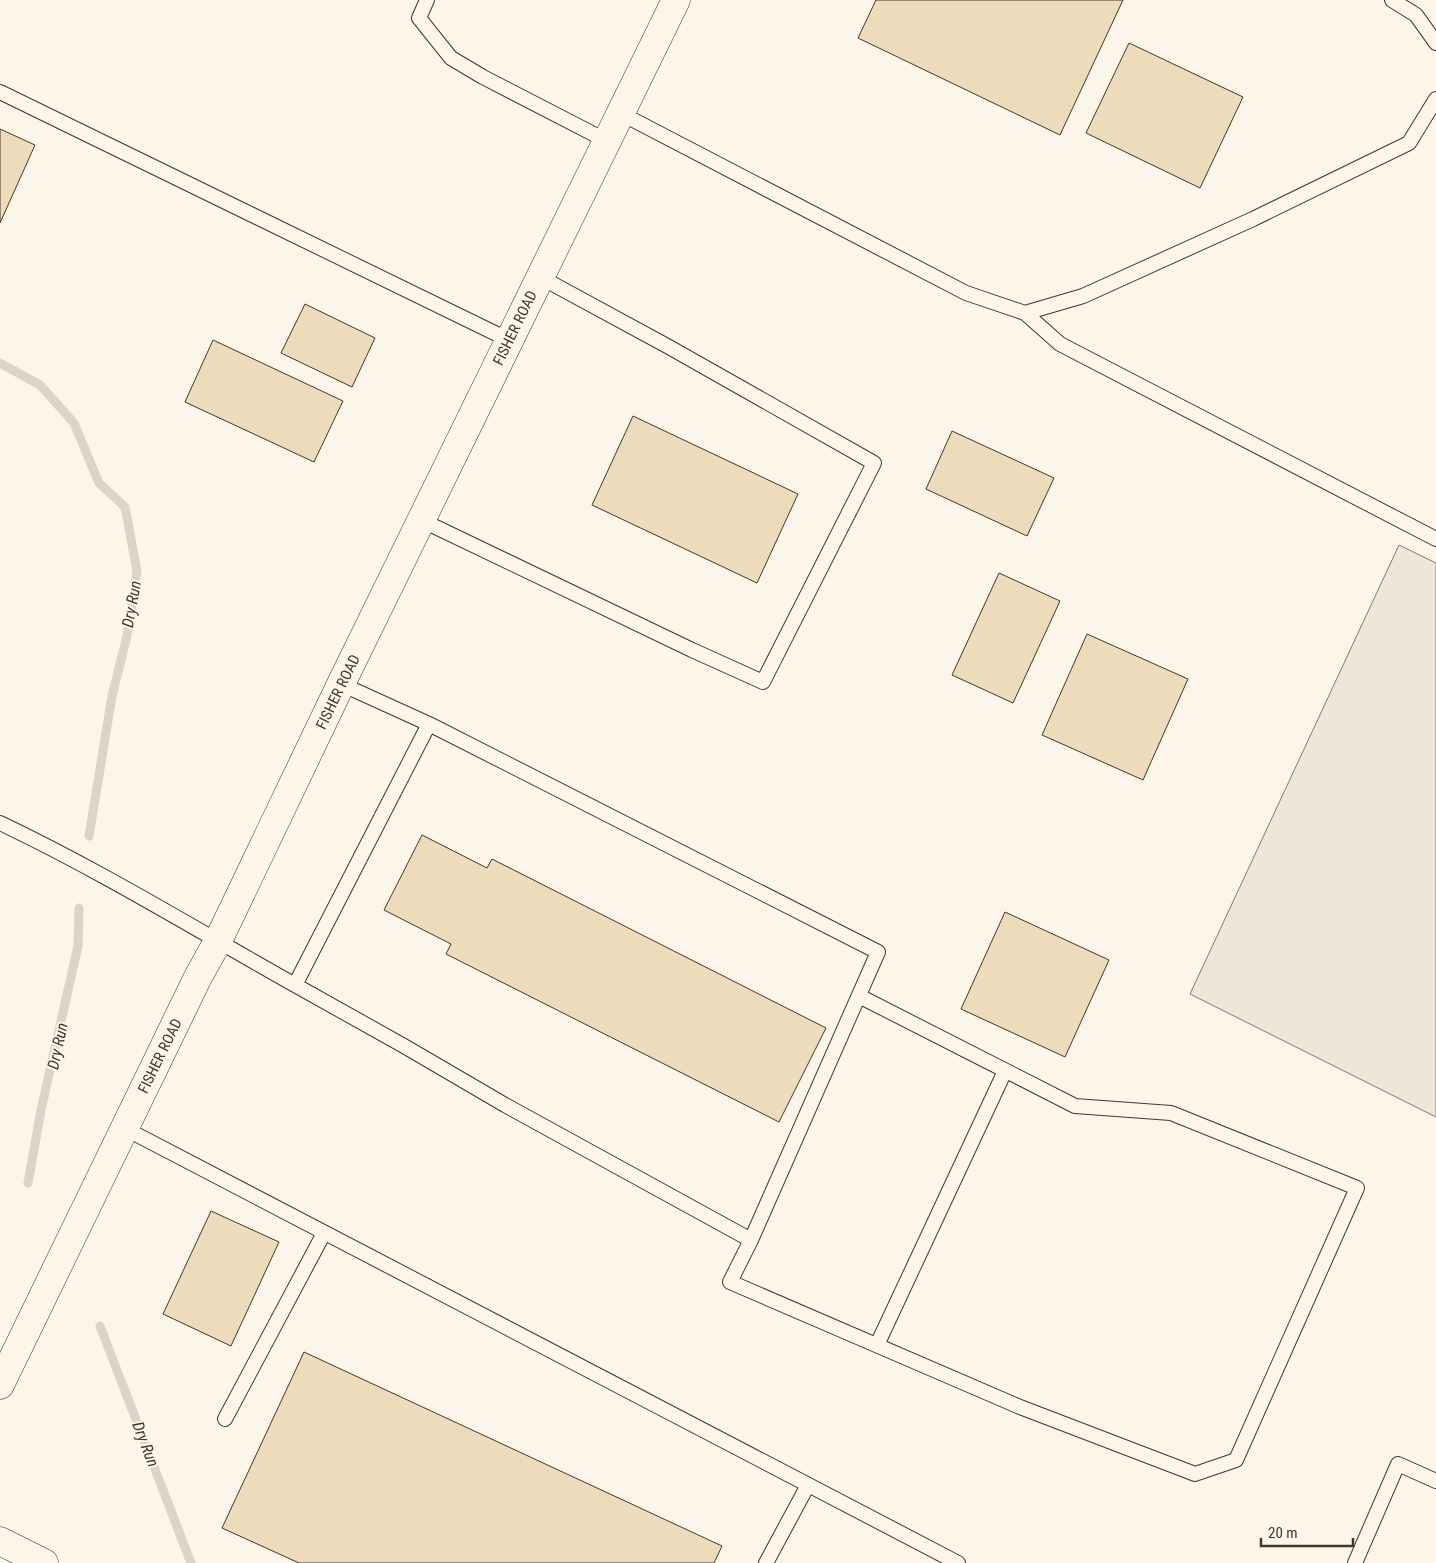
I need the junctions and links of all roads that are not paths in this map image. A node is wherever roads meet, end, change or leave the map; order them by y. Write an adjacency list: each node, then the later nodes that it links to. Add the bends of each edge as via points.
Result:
1 (427, 0): 8 (lane, via 419,18 451,58)
2 (676, 0): 7 (main road, FISHER ROAD)
3 (1392, 0): 4 (lane, via 1416,15)
4 (1436, 43)
5 (0, 92): 11 (lane)
6 (1436, 100): 10 (lane, via 1409,143 1083,296)
7 (620, 113): 8 (main road, FISHER ROAD); 10 (lane, via 966,293)
8 (607, 141): 9 (main road, FISHER ROAD)
9 (540, 277): 11 (main road, FISHER ROAD); 12 (lane, via 874,463 763,682)
10 (1025, 313): 13 (lane, via 1060,344)
11 (509, 340): 12 (main road, FISHER ROAD)
12 (421, 520): 14 (main road, FISHER ROAD)
13 (1436, 538)
14 (341, 684): 15 (lane); 17 (main road, FISHER ROAD)
15 (429, 724): 18 (lane); 19 (lane, via 878,952)
16 (0, 823): 17 (lane, via 142,896)
17 (218, 941): 18 (lane); 21 (main road, FISHER ROAD)
18 (295, 985): 23 (lane)
19 (859, 996): 20 (lane); 23 (lane)
20 (1005, 1071): 24 (lane); 24 (lane, via 1075,1106 1171,1113 1357,1188 1236,1460 1195,1474 1020,1407)
21 (124, 1128): 22 (lane); 25 (main road, FISHER ROAD)
22 (324, 1233): 26 (lane); 28 (lane)
23 (751, 1240): 24 (lane, via 730,1282)
24 (877, 1345)
25 (0, 1385)
26 (225, 1419)
27 (1436, 1481): 33 (lane, via 1398,1464)
28 (808, 1486): 31 (lane); 32 (lane)
29 (0, 1541): 30 (main road)
30 (44, 1563)
31 (766, 1563)
32 (958, 1563)
33 (1355, 1563)

